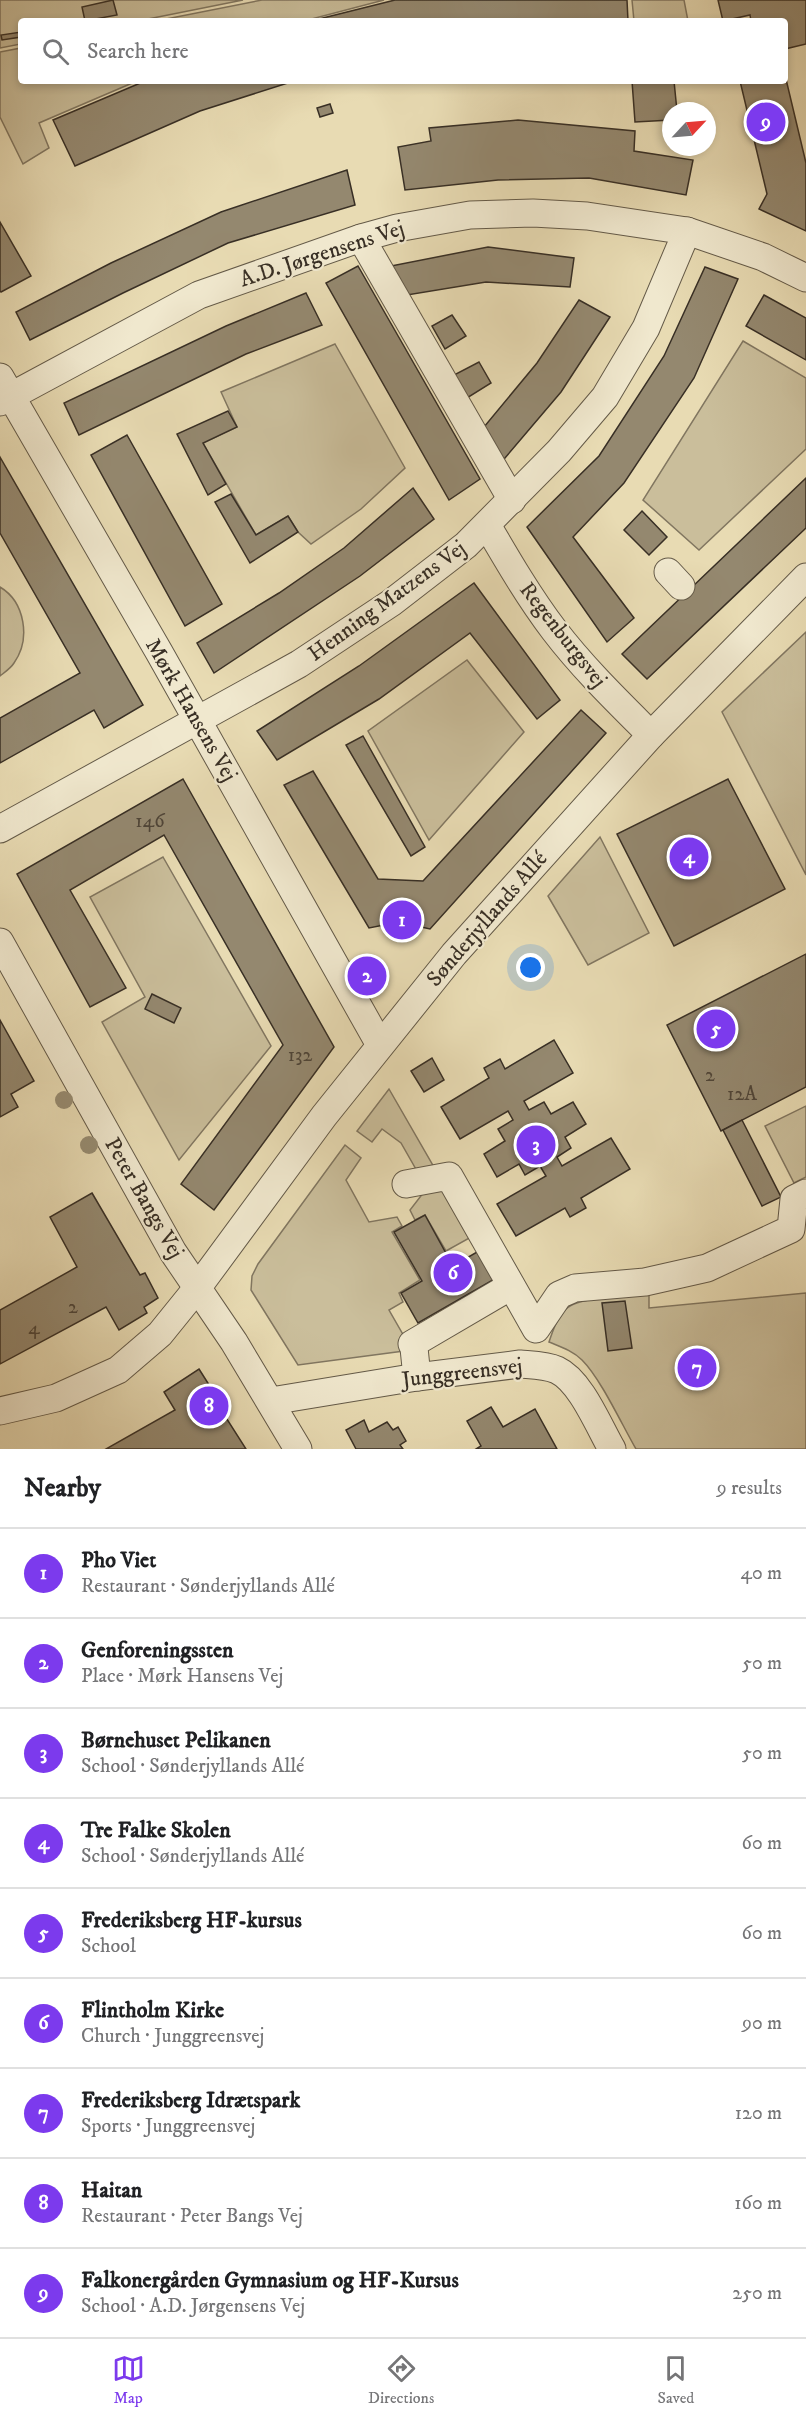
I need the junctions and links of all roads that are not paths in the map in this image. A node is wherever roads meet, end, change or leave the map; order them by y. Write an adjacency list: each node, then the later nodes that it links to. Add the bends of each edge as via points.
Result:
1 (687, 231): 2 (street, A.D. Jørgensens Vej, via 587,216 533,213 471,215); 3 (street, A.D. Jørgensens Vej, via 754,254); 5 (street, Henning Matzens Vej, via 646,328 605,397)
2 (361, 238): 4 (street, A.D. Jørgensens Vej, via 199,295); 5 (street)
3 (806, 278)
4 (3, 392): 8 (street, Mørk Hansens Vej)
5 (512, 500): 6 (street, Henning Matzens Vej)
6 (487, 525): 8 (street, Henning Matzens Vej, via 391,603 299,664); 9 (street, Regenburgsvej, via 553,629 593,677)
7 (806, 577): 9 (street, Sønderjyllands Allé)
8 (198, 721): 10 (street, Henning Matzens Vej); 12 (street, Mørk Hansens Vej)
9 (651, 735): 12 (street, Sønderjyllands Allé, via 454,954)
10 (0, 829)
11 (0, 942): 16 (street, Peter Bangs Vej, via 173,1252)
12 (380, 1045): 16 (street, Sønderjyllands Allé)
13 (406, 1184): 15 (street, via 449,1176)
14 (806, 1193): 15 (street, via 794,1199 791,1229 707,1268 645,1282 575,1288 559,1295 536,1329)
15 (511, 1286): 17 (street, via 412,1344)
16 (198, 1287): 18 (street, Peter Bangs Vej); 19 (street, Sønderjyllands Allé, via 160,1334 118,1370 56,1398)
17 (417, 1377): 18 (street, Junggreensvej); 21 (street, Junggreensvej, via 520,1364 557,1370 578,1388)
18 (271, 1401): 20 (street, Peter Bangs Vej)
19 (0, 1411)
20 (298, 1449)
21 (612, 1449)

